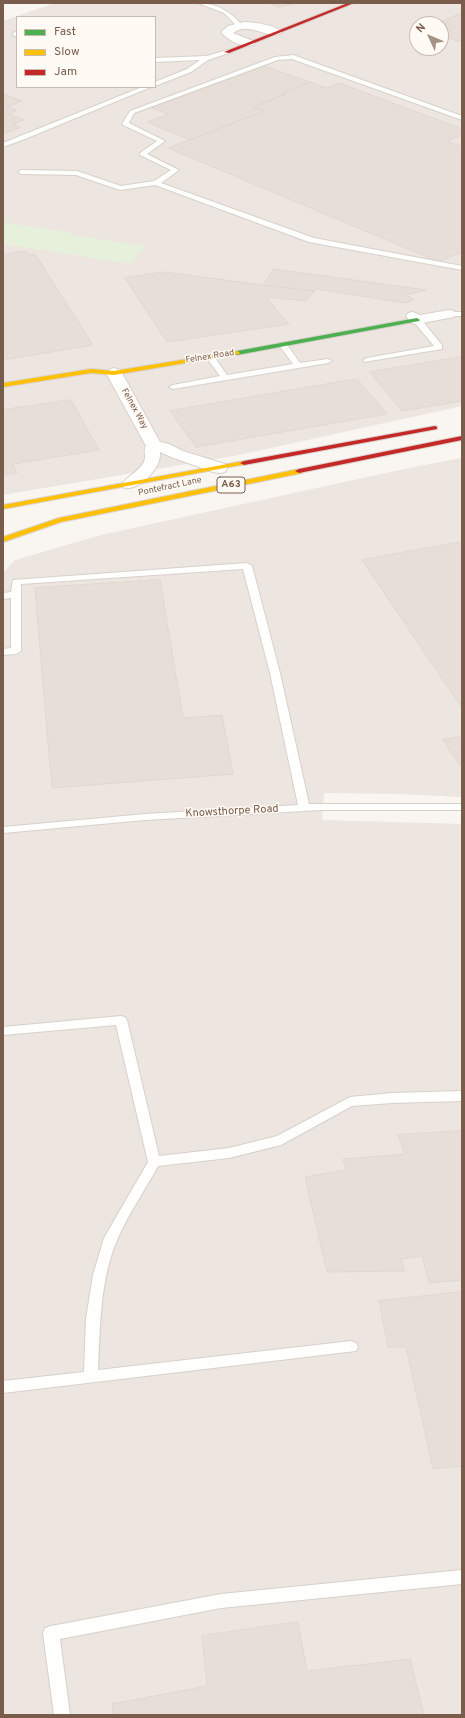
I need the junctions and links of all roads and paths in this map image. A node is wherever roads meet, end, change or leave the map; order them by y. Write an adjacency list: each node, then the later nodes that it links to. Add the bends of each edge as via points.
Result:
1 (201, 3): 3 (lane, via 226,12)
2 (352, 3): 4 (main road)
3 (240, 26): 4 (street, via 257,26); 5 (street, via 229,30 228,34)
4 (276, 32): 5 (main road)
5 (249, 43): 6 (main road)
6 (227, 52): 7 (lane)
7 (206, 58): 8 (lane); 10 (lane, via 196,66)
8 (156, 60)
9 (156, 61): 10 (lane)
10 (173, 71): 11 (lane)
11 (156, 83)
12 (146, 88): 14 (lane)
13 (462, 118): 16 (lane, via 293,57 278,58 132,112 125,124 162,142 142,154 176,170)
14 (3, 145)
15 (21, 172): 16 (lane, via 77,173 120,188)
16 (156, 183): 17 (lane, via 312,240)
17 (462, 268)
18 (456, 314): 19 (street, Felnex Road)
19 (415, 318): 20 (main road, Felnex Road); 22 (lane, via 439,347)
20 (283, 345): 21 (main road, Felnex Road); 24 (lane)
21 (210, 357): 25 (main road, Felnex Road); 26 (lane)
22 (367, 360)
23 (328, 361): 24 (lane)
24 (298, 366): 26 (lane)
25 (114, 373): 27 (main road, Felnex Road, via 91,371); 31 (street, Felnex Way)
26 (225, 378): 28 (lane)
27 (3, 385)
28 (173, 387)
29 (447, 425): 32 (main road, Pontefract Lane / A63)
30 (462, 438): 35 (main road, Pontefract Lane / A63, via 59,520)
31 (154, 446): 32 (street); 33 (street, via 153,459 147,469)
32 (219, 468): 33 (main road, Pontefract Lane / A63)
33 (130, 484): 34 (main road, Pontefract Lane / A63)
34 (3, 507)
35 (3, 540)
36 (17, 594): 37 (lane); 38 (lane, via 16,651); 39 (lane, via 16,582 247,566 275,672)
37 (3, 596)
38 (3, 652)
39 (304, 808): 40 (lane, Knowsthorpe Road); 41 (lane, Knowsthorpe Road, via 145,816)
40 (462, 808)
41 (3, 830)
42 (3, 1031): 44 (lane, via 121,1020)
43 (462, 1096): 44 (lane, via 350,1102 281,1140 229,1153)
44 (154, 1162): 46 (lane, via 111,1238 100,1275 93,1319)
45 (351, 1347): 46 (lane)
46 (91, 1377): 47 (lane)
47 (3, 1387)
48 (462, 1577): 49 (lane, via 221,1601 51,1633)
49 (62, 1715)

